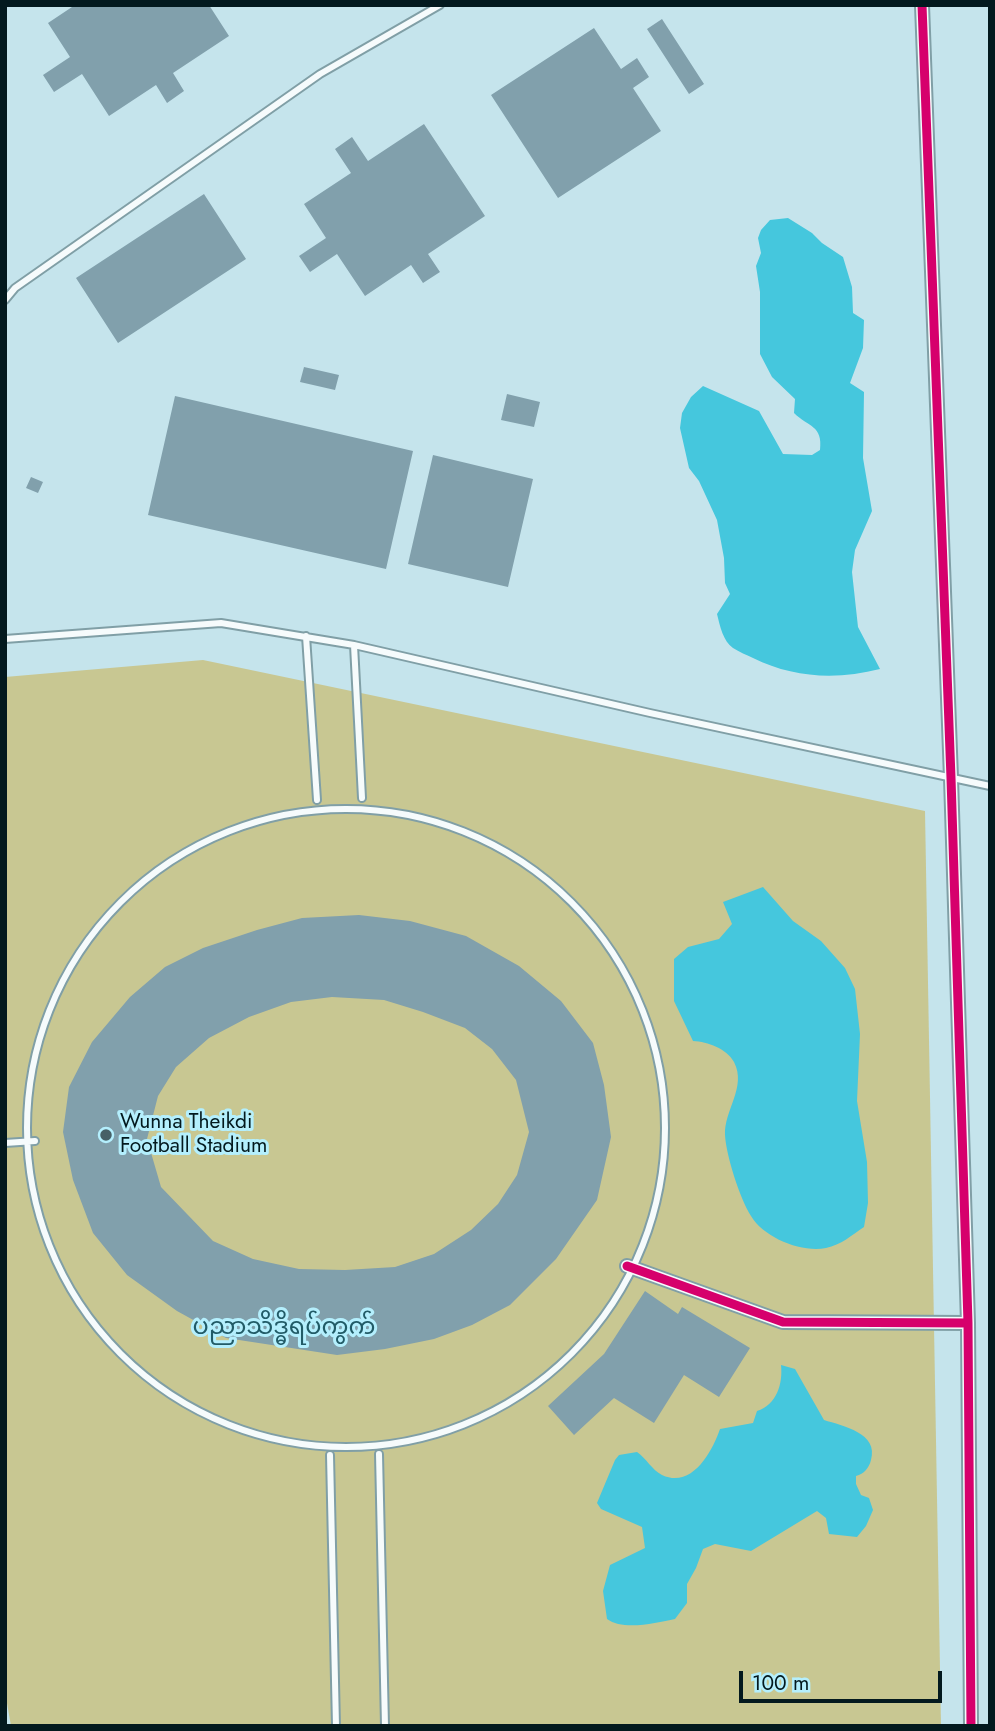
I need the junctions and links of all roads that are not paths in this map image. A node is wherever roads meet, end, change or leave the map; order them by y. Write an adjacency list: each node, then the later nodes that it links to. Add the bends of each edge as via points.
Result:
1 (440, 5): 3 (lane, via 320,74 15,288)
2 (922, 5): 7 (street)
3 (5, 300)
4 (306, 636): 5 (lane, via 221,623); 6 (lane); 12 (lane)
5 (5, 639)
6 (354, 645): 7 (lane); 10 (lane)
7 (951, 778): 8 (lane); 24 (street)
8 (990, 786)
9 (351, 798): 10 (lane)
10 (362, 798): 13 (lane)
11 (328, 799): 12 (lane)
12 (317, 800): 14 (lane)
13 (375, 800)
14 (306, 802)
15 (296, 805): 17 (lane, via 220,826 156,869 93,938 58,1005)
16 (496, 838): 23 (lane, via 546,874 597,934 630,990 652,1058 660,1128 651,1199)
17 (38, 1086)
18 (35, 1127): 19 (lane)
19 (35, 1140): 20 (lane); 21 (lane)
20 (5, 1143)
21 (37, 1154)
22 (42, 1194): 26 (lane, via 46,1220 76,1299 117,1356 179,1408 264,1446)
23 (627, 1266): 24 (street, via 783,1322); 25 (lane, via 604,1314 562,1365 522,1400 456,1434)
24 (968, 1323): 29 (street)
25 (379, 1454): 26 (lane); 28 (lane)
26 (330, 1455): 27 (lane)
27 (336, 1726)
28 (385, 1726)
29 (971, 1726)

